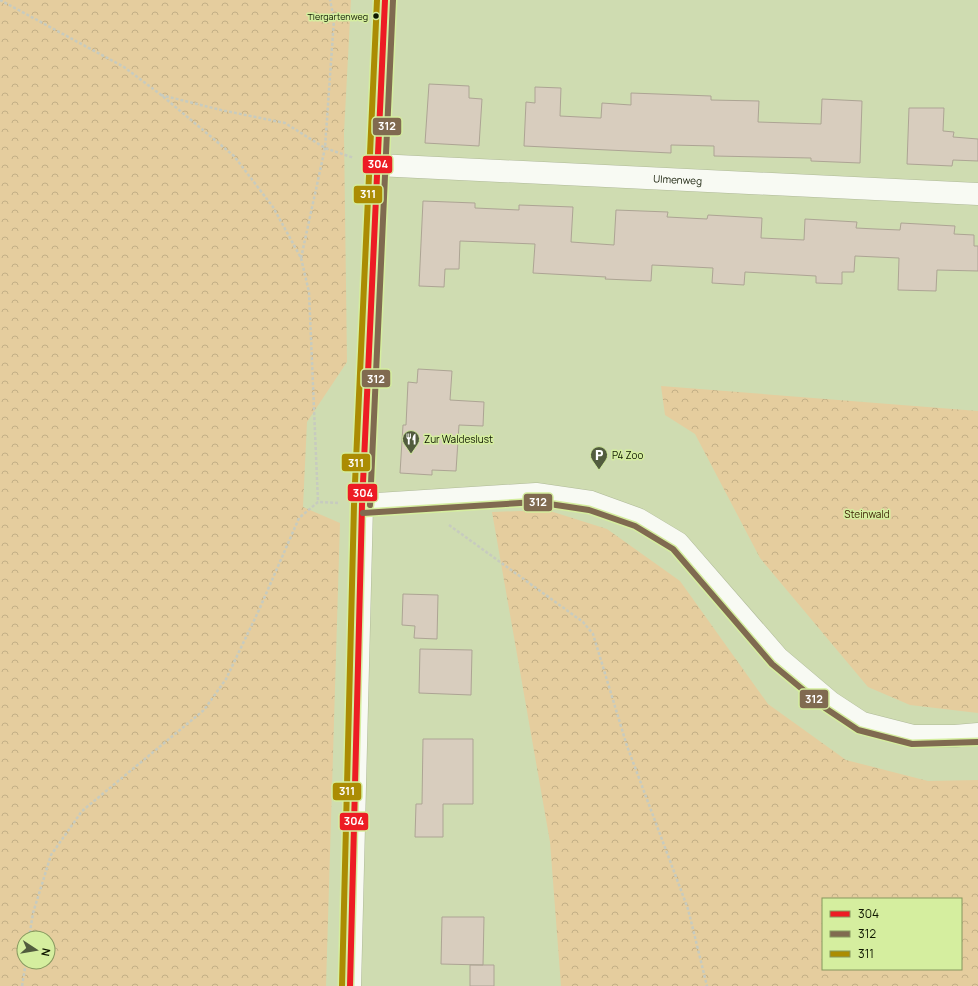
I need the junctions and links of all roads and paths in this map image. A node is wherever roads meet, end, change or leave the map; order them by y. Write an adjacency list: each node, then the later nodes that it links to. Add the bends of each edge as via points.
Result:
1 (0, 0): 4 (path, via 124,68)
2 (330, 0): 5 (path, via 334,19)
3 (385, 0): 6 (street)
4 (160, 94): 5 (path, via 285,123); 8 (path, via 234,156 273,207)
5 (325, 148): 6 (path); 8 (path)
6 (377, 166): 7 (street, Ulmenweg); 10 (street)
7 (978, 194)
8 (301, 258): 12 (path, via 309,292 318,502 299,518 226,679 204,710 82,811 51,855)
9 (418, 501): 10 (street); 11 (street, via 536,494 591,502 638,519 678,543 778,658 830,702 862,723 913,736); 16 (path, via 583,622 593,634 627,746 688,909)
10 (362, 505): 15 (street)
11 (978, 734)
12 (30, 930)
13 (25, 970): 14 (path)
14 (22, 986)
15 (350, 986)
16 (707, 986)

